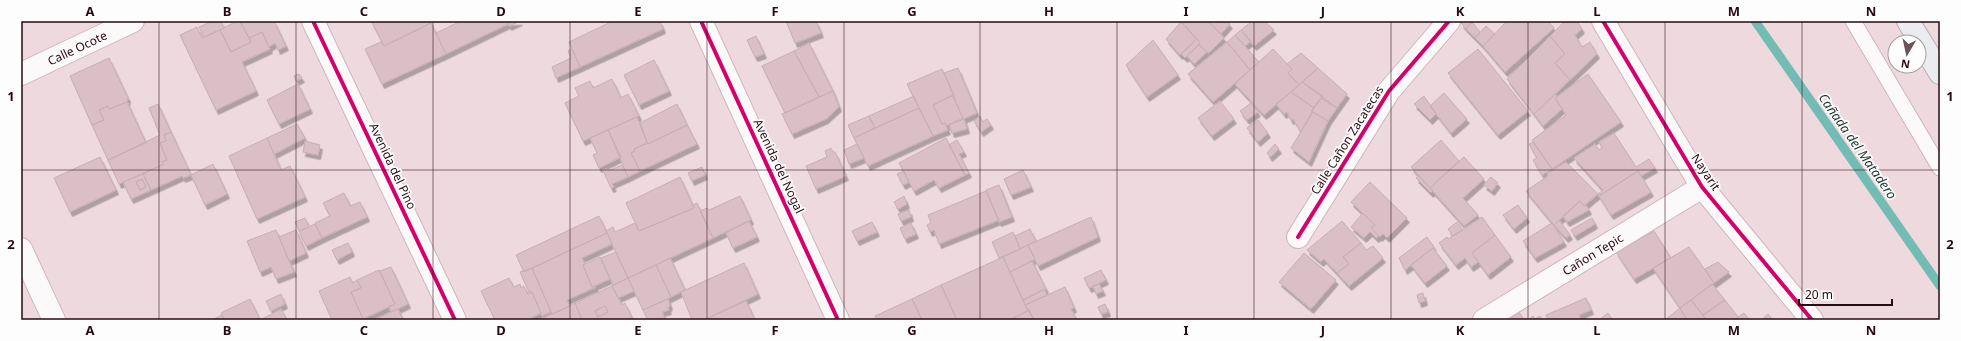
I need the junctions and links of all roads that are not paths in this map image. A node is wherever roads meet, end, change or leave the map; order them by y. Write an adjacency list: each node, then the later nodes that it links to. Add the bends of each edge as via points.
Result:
1 (133, 21): 9 (street, Calle Ocote)
2 (313, 21): 15 (street, Avenida del Pino)
3 (701, 21): 16 (street, Avenida del Nogal)
4 (1449, 21): 12 (street, Calle Cañon Zacatecas, via 1389,91)
5 (1603, 21): 11 (street, Nayarit)
6 (1853, 21): 10 (lane)
7 (1908, 21): 8 (highway)
8 (1940, 73)
9 (21, 74)
10 (1940, 168)
11 (1702, 187): 17 (street, Cañon Tepic); 18 (street, Nayarit)
12 (1298, 237)
13 (21, 249): 14 (street)
14 (54, 320)
15 (455, 320)
16 (838, 320)
17 (1484, 320)
18 (1812, 320)

